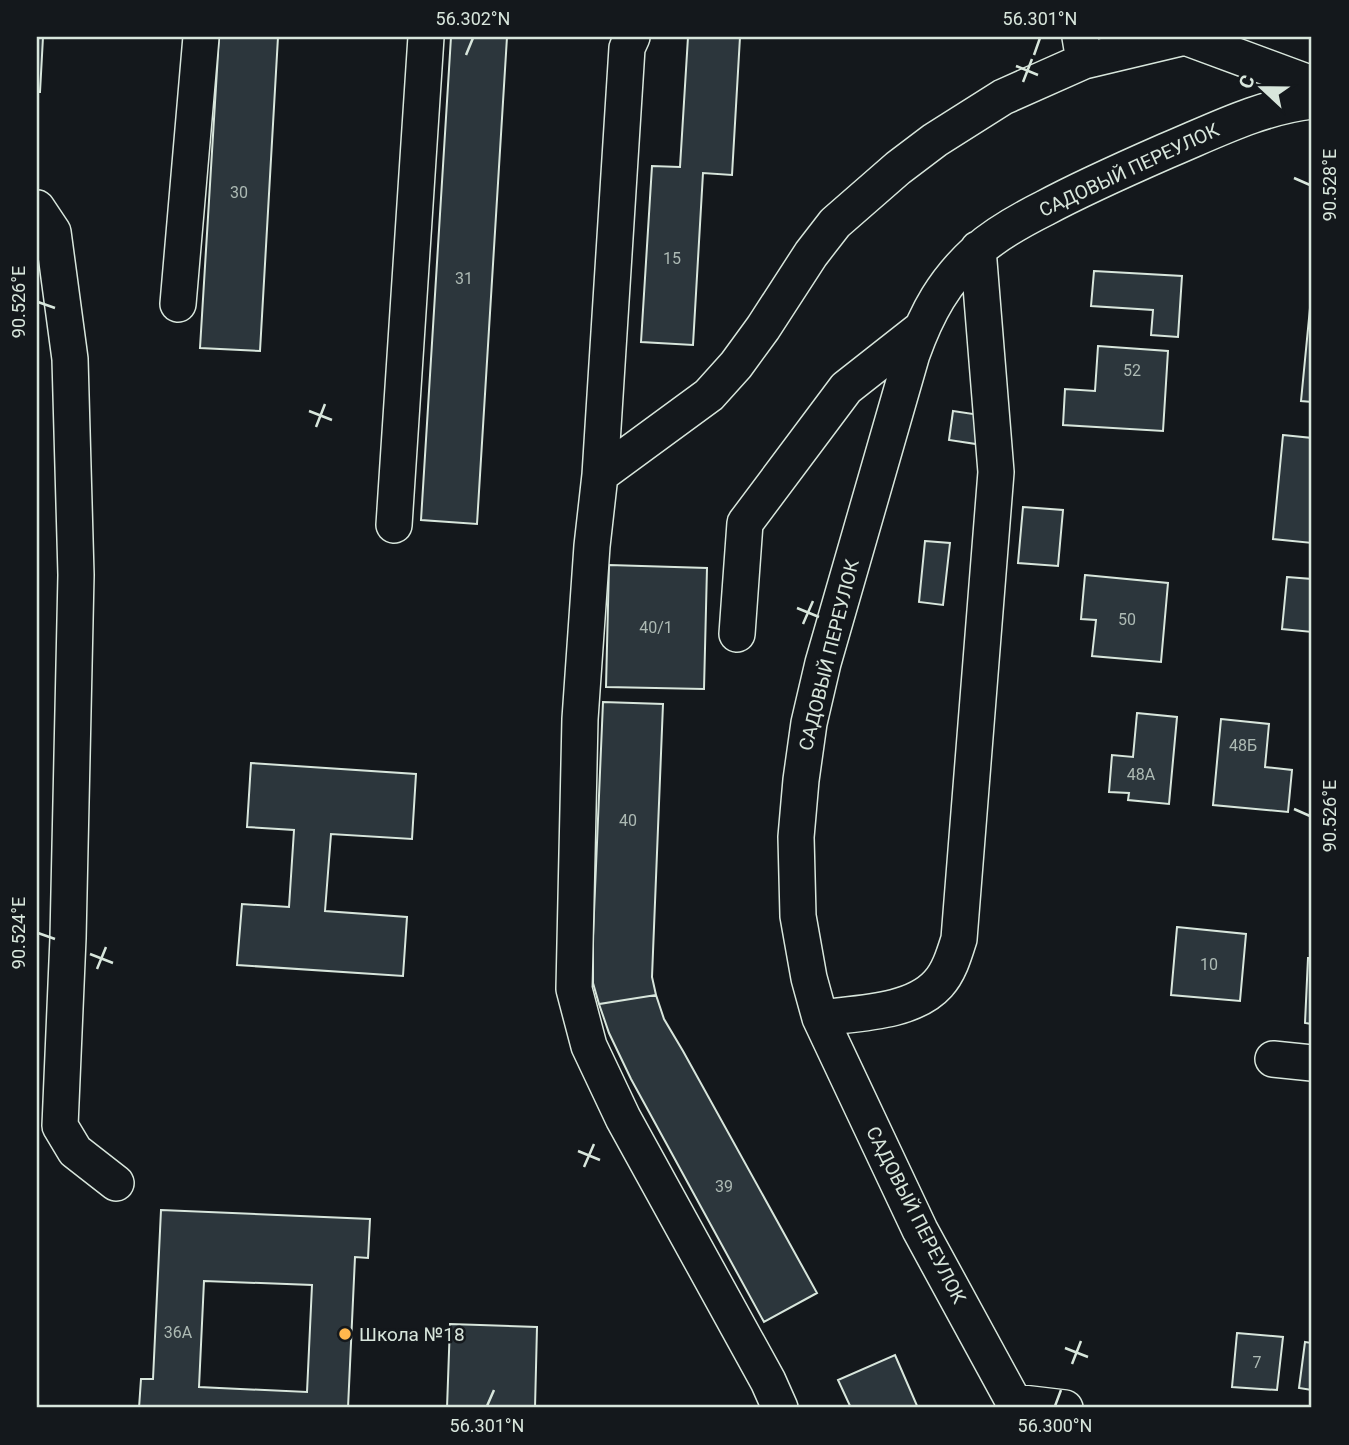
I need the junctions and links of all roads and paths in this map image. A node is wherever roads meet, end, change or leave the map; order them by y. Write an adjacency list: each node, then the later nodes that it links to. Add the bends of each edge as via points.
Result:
1 (201, 37): 10 (street)
2 (426, 37): 13 (street)
3 (632, 37): 12 (street, via 627,48)
4 (1185, 37): 5 (street); 6 (street)
5 (1082, 49): 12 (street, via 935,141 835,223 736,366 709,396)
6 (1312, 84)
7 (1312, 101): 9 (street, САДОВЫЙ ПЕРЕУЛОК, via 1254,114 1090,184 1012,225)
8 (37, 208): 18 (street, via 53,232 70,359 76,575 60,1126 75,1152)
9 (978, 249): 11 (street, САДОВЫЙ ПЕРЕУЛОК, via 935,300); 15 (street, via 996,472 959,940 938,984 915,1001)
10 (178, 304)
11 (921, 329): 14 (street, via 846,388 745,523); 15 (street, САДОВЫЙ ПЕРЕУЛОК, via 809,723 796,837 798,916)
12 (600, 475): 20 (street, via 580,719 574,989 589,1046 623,1118)
13 (394, 525)
14 (737, 634)
15 (820, 1018): 19 (street, САДОВЫЙ ПЕРЕУЛОК, via 920,1230)
16 (1273, 1059): 17 (street)
17 (1312, 1063)
18 (116, 1183)
19 (1016, 1405): 21 (street)
20 (780, 1408)
21 (1065, 1408)

